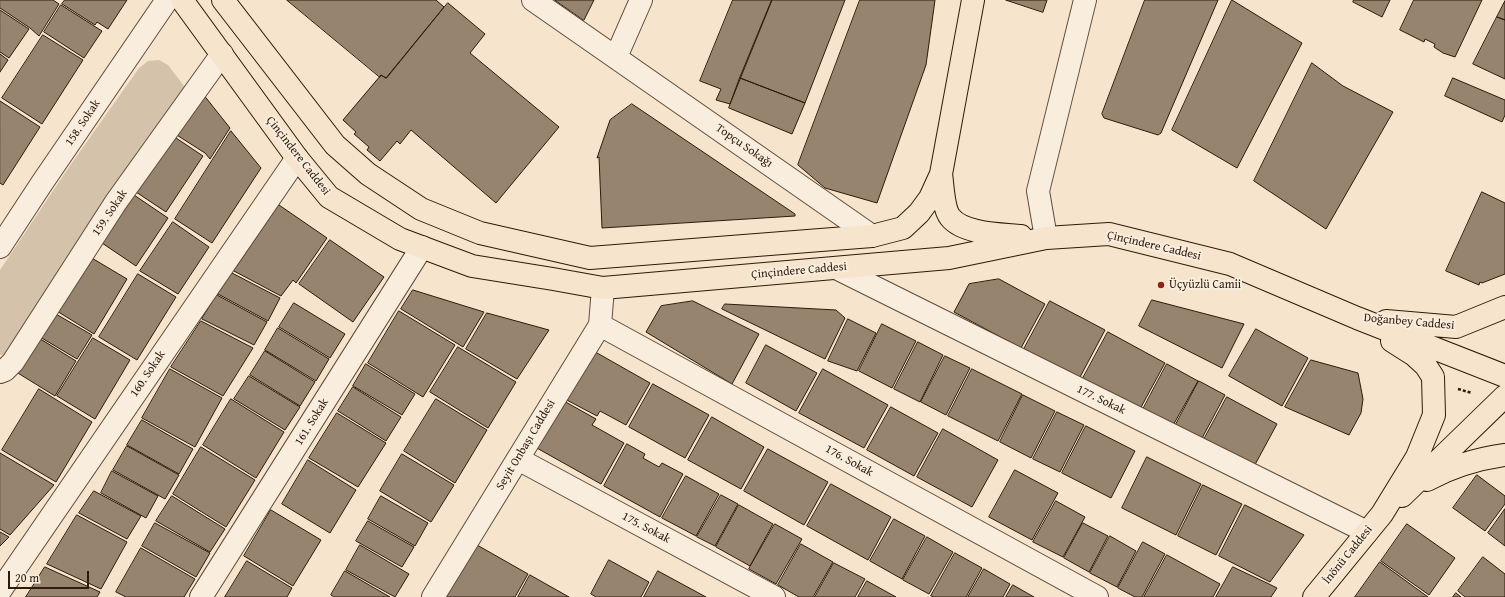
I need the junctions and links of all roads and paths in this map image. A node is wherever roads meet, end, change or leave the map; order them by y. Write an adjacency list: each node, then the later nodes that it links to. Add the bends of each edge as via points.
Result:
1 (166, 0): 14 (street, 158. Sokak)
2 (182, 0): 8 (main road, Çinçindere Caddesi)
3 (223, 0): 12 (main road, via 335,145 368,174 421,209 480,233 590,258)
4 (533, 0): 9 (street, Topçu Sokağı)
5 (641, 0): 9 (street)
6 (973, 0): 11 (main road)
7 (1085, 0): 13 (street, via 1038,191)
8 (222, 54): 10 (main road, Çinçindere Caddesi); 21 (street, 159. Sokak, via 116,202 13,362)
9 (616, 57): 12 (street, Topçu Sokağı)
10 (297, 158): 15 (main road, Çinçindere Caddesi, via 329,197 400,239); 29 (street, 160. Sokak)
11 (942, 174): 12 (main road, via 930,198 903,228); 13 (main road, via 945,202 950,217 963,227 989,233)
12 (872, 236)
13 (1046, 238): 16 (main road, Çinçindere Caddesi, via 949,258); 19 (main road, Çinçindere Caddesi, via 1109,234 1230,264)
14 (0, 247)
15 (422, 247): 17 (main road, Çinçindere Caddesi, via 472,266); 30 (street, 161. Sokak)
16 (836, 268): 17 (main road, Çinçindere Caddesi); 28 (street, 177. Sokak)
17 (602, 288): 20 (street, Seyit Onbaşı Caddesi)
18 (1505, 307): 19 (main road, Doğanbey Caddesi, via 1456,327)
19 (1357, 318): 22 (main road, Çinçindere Caddesi); 27 (main road, via 1414,355 1433,377 1434,415 1417,457)
20 (600, 324): 25 (street, Seyit Onbaşı Caddesi); 33 (street, 176. Sokak)
21 (0, 372)
22 (1505, 376)
23 (1505, 396): 26 (main road)
24 (1505, 454): 26 (main road, via 1477,459 1440,473)
25 (518, 459): 31 (street, Seyit Onbaşı Caddesi); 32 (street, 175. Sokak)
26 (1404, 494): 27 (main road)
27 (1382, 514): 28 (main road, İnönü Caddesi)
28 (1367, 532): 34 (main road, İnönü Caddesi)
29 (0, 590)
30 (201, 597)
31 (433, 597)
32 (774, 597)
33 (1097, 597)
34 (1314, 597)

